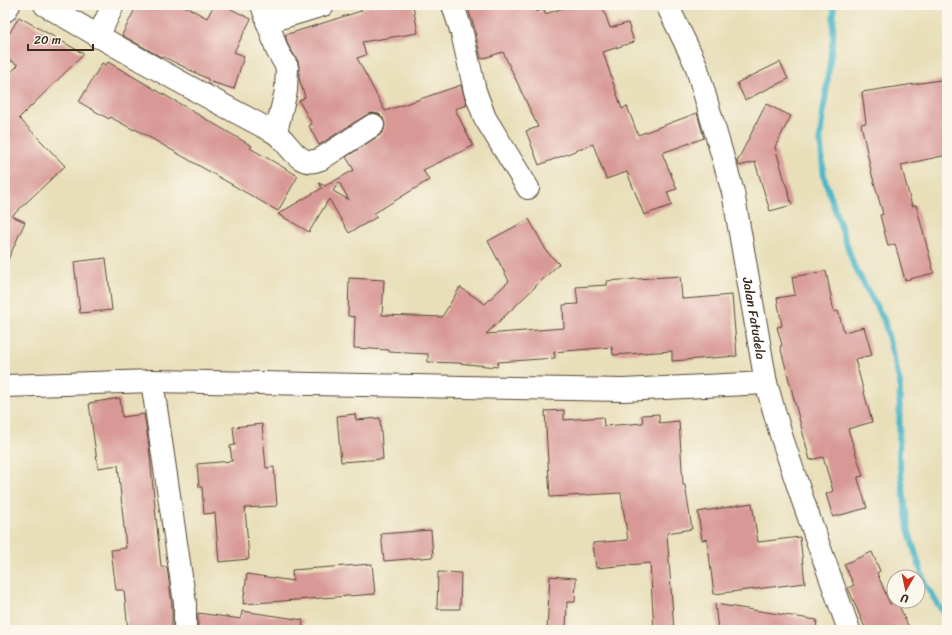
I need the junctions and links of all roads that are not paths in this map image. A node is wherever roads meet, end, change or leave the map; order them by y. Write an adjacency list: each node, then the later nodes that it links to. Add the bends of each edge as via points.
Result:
1 (9, 5): 7 (street)
2 (45, 5): 9 (street)
3 (113, 5): 9 (street)
4 (323, 5): 8 (street)
5 (453, 5): 12 (street, via 475,92 485,118)
6 (667, 5): 14 (street, Jalan Fatudela, via 696,65 733,192)
7 (5, 12)
8 (264, 13): 11 (street, via 277,50 287,68 286,91)
9 (98, 36): 11 (street)
10 (373, 125): 11 (street, via 313,162 296,155)
11 (276, 132)
12 (528, 188)
13 (152, 381): 14 (street, via 623,390); 15 (street); 16 (street, via 185,603)
14 (766, 383): 17 (street, Jalan Fatudela, via 802,498)
15 (5, 386)
16 (185, 630)
17 (849, 630)

